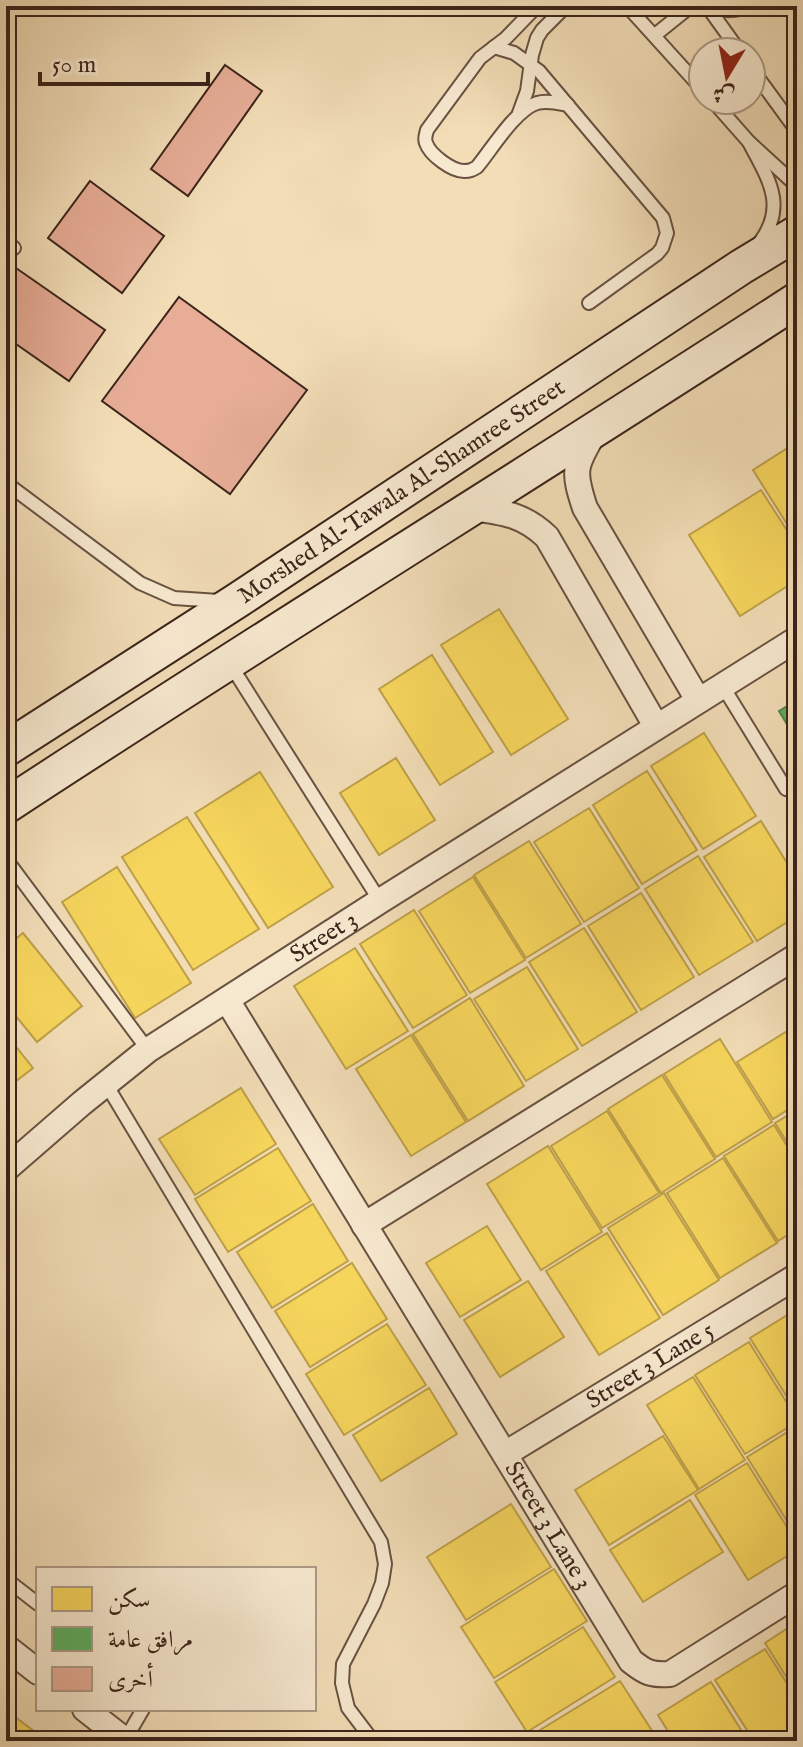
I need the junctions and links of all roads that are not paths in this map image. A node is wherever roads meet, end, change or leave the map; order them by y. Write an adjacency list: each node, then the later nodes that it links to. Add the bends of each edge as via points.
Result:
1 (537, 6): 9 (lane)
2 (566, 6): 10 (lane, via 537,38)
3 (627, 6): 7 (lane)
4 (691, 6): 7 (lane)
5 (709, 6): 6 (lane); 8 (lane)
6 (750, 6)
7 (655, 35): 11 (lane)
8 (729, 36)
9 (494, 47): 10 (lane); 14 (lane, via 432,122 426,144 457,170 471,170)
10 (531, 65): 13 (lane); 14 (lane)
11 (687, 72)
12 (767, 90): 16 (lane)
13 (568, 105): 14 (lane, via 536,103); 22 (lane, via 666,225 657,254)
14 (518, 116)
15 (726, 116): 17 (lane)
16 (797, 131)
17 (749, 142): 18 (lane); 20 (lane, via 772,187 773,213 769,230)
18 (797, 186)
19 (797, 233): 20 (main road, Morshed Al-Tawala Al-Shamree Street)
20 (741, 267): 26 (main road, Morshed Al-Tawala Al-Shamree Street)
21 (797, 300): 23 (main road, Morshed Al-Tawala Al-Shamree Street)
22 (589, 303)
23 (596, 430): 25 (main road, Morshed Al-Tawala Al-Shamree Street); 30 (street, via 578,460 577,485 585,508)
24 (6, 483): 26 (lane, via 140,583 174,598)
25 (472, 508): 28 (main road, Morshed Al-Tawala Al-Shamree Street); 32 (street, via 510,513 547,537)
26 (238, 600): 31 (main road, via 212,628 153,665 149,690); 33 (main road, Morshed Al-Tawala Al-Shamree Street)
27 (797, 639): 29 (street, Street 3)
28 (228, 662): 31 (main road, Morshed Al-Tawala Al-Shamree Street); 37 (lane)
29 (722, 685): 30 (street, Street 3); 34 (lane, via 786,789)
30 (698, 700): 32 (street, Street 3)
31 (161, 705): 35 (main road, Morshed Al-Tawala Al-Shamree Street)
32 (656, 726): 37 (street, Street 3)
33 (6, 749)
34 (797, 792)
35 (6, 806)
36 (6, 859): 40 (lane)
37 (380, 901): 39 (street, Street 3)
38 (797, 956): 43 (street)
39 (227, 1000): 40 (street, Street 3); 43 (street, Street 3 Lane 3)
40 (148, 1050): 41 (street, Street 3)
41 (106, 1084): 42 (street, Street 3); 54 (lane, via 381,1542 382,1583 343,1664 342,1683 348,1708)
42 (6, 1169)
43 (364, 1225): 45 (street, Street 3 Lane 3)
44 (797, 1276): 45 (street, Street 3 Lane 5)
45 (505, 1454): 47 (street, Street 3 Lane 3, via 631,1661 645,1672 670,1674)
46 (6, 1579): 48 (lane)
47 (797, 1594)
48 (36, 1602)
49 (6, 1647): 50 (street)
50 (36, 1670)
51 (88, 1711): 53 (street)
52 (142, 1711): 53 (lane)
53 (126, 1741)
54 (373, 1741)

